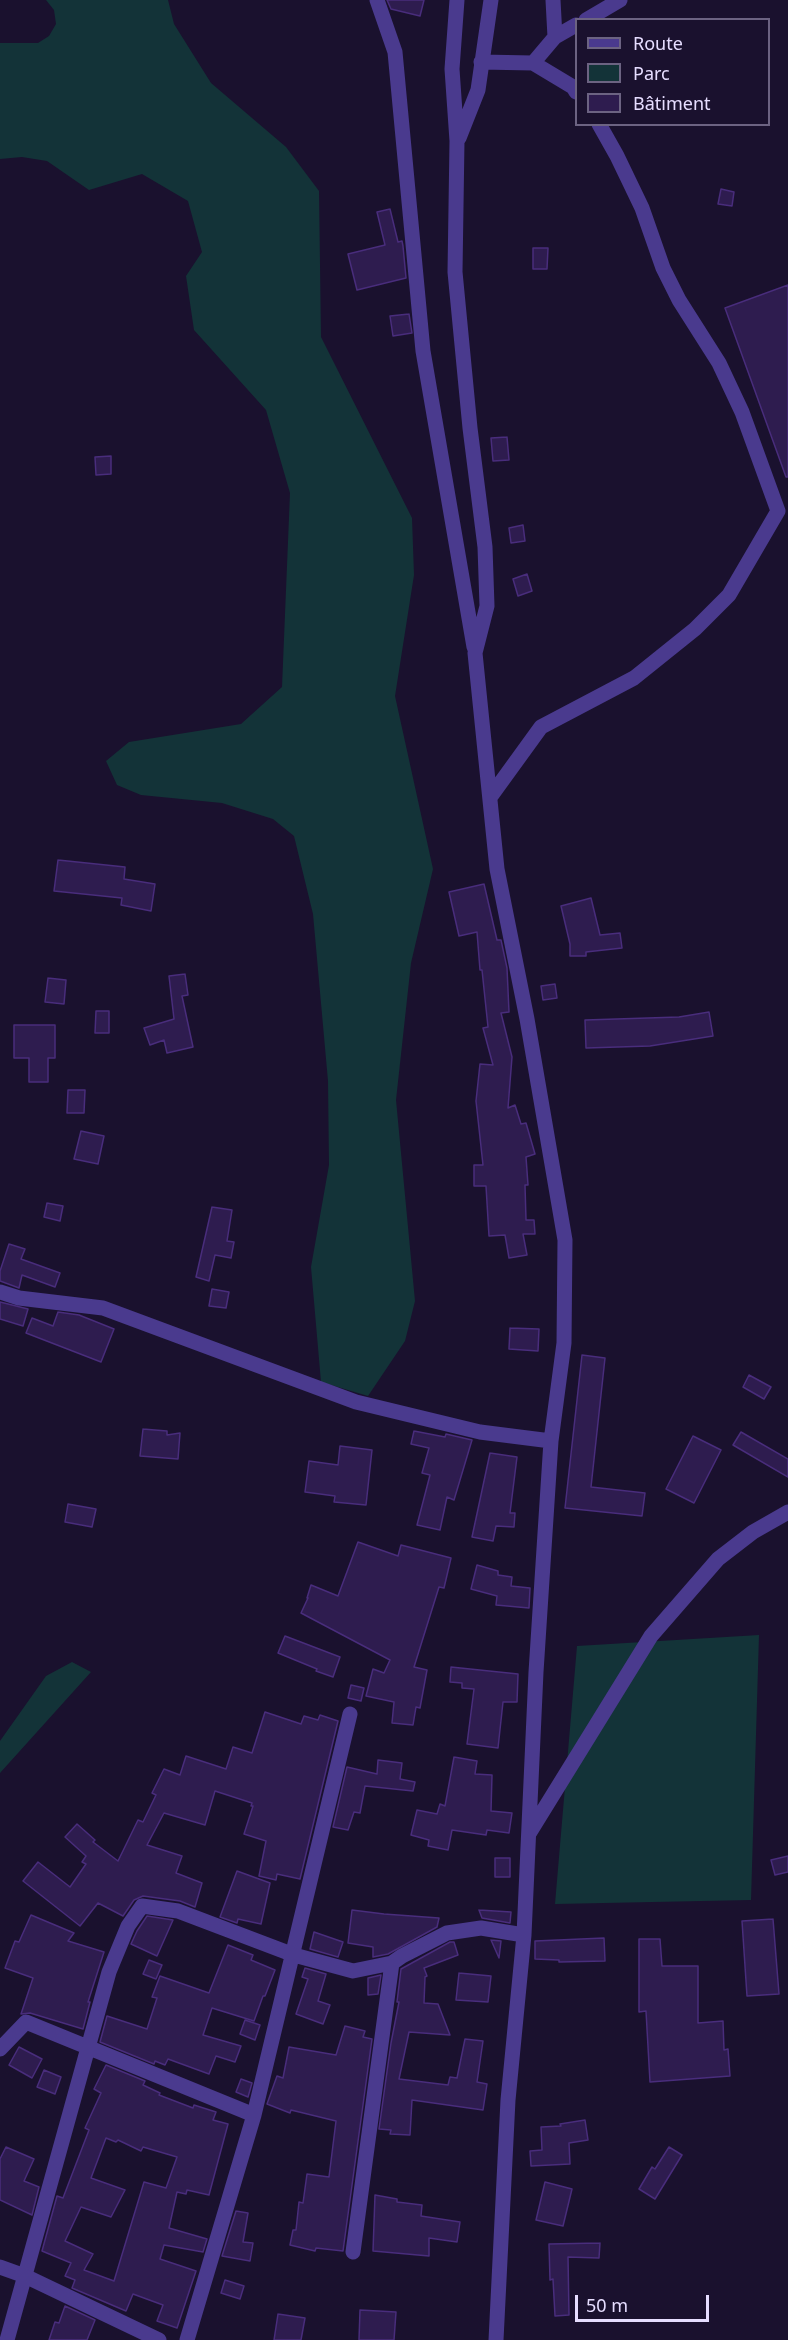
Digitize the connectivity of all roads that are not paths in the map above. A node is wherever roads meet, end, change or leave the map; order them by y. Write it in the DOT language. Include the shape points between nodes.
graph roads {
  1 [pos="377,0"];
  2 [pos="457,0"];
  3 [pos="490,0"];
  4 [pos="553,0"];
  5 [pos="620,0"];
  6 [pos="589,18"];
  7 [pos="575,26"];
  8 [pos="555,37"];
  9 [pos="481,62"];
  10 [pos="533,63"];
  11 [pos="575,90"];
  12 [pos="600,126"];
  13 [pos="458,141"];
  14 [pos="783,510"];
  15 [pos="475,652"];
  16 [pos="491,796"];
  17 [pos="0,1292"];
  18 [pos="550,1441"];
  19 [pos="788,1512"];
  20 [pos="350,1714"];
  21 [pos="529,1834"];
  22 [pos="524,1935"];
  23 [pos="294,1955"];
  24 [pos="392,1964"];
  25 [pos="90,2048"];
  26 [pos="0,2049"];
  27 [pos="254,2115"];
  28 [pos="353,2252"];
  29 [pos="0,2267"];
  30 [pos="25,2276"];
  31 [pos="7,2340"];
  32 [pos="159,2340"];
  33 [pos="187,2340"];
  34 [pos="496,2340"];
  1 -- 15 [label="street" via="395,52 423,351"];
  2 -- 13 [label="street" via="452,69"];
  3 -- 9 [label="street"];
  4 -- 8 [label="street"];
  5 -- 6 [label="street"];
  7 -- 8 [label="street"];
  8 -- 10 [label="street"];
  9 -- 10 [label="street"];
  9 -- 13 [label="street" via="478,90"];
  10 -- 11 [label="street"];
  12 -- 14 [label="street" via="637,198 679,300 719,363"];
  13 -- 15 [label="street" via="455,272 487,606"];
  14 -- 16 [label="street" via="729,595 695,629 634,678 541,727"];
  15 -- 16 [label="street"];
  16 -- 18 [label="street" via="497,869 565,1240 564,1344"];
  17 -- 18 [label="street" via="19,1298 103,1308 356,1402 480,1432"];
  18 -- 21 [label="street"];
  19 -- 21 [label="street" via="718,1559 651,1636"];
  20 -- 23 [label="street"];
  21 -- 22 [label="street"];
  22 -- 24 [label="street" via="481,1928 447,1933"];
  22 -- 34 [label="street" via="508,2100"];
  23 -- 24 [label="street" via="353,1971"];
  23 -- 25 [label="street" via="178,1911 142,1906 128,1926 109,1972"];
  23 -- 27 [label="street"];
  24 -- 28 [label="street"];
  25 -- 26 [label="street" via="26,2022"];
  25 -- 27 [label="street"];
  25 -- 30 [label="street"];
  27 -- 33 [label="street"];
  29 -- 30 [label="street"];
  30 -- 31 [label="street"];
  30 -- 32 [label="street"];
}
